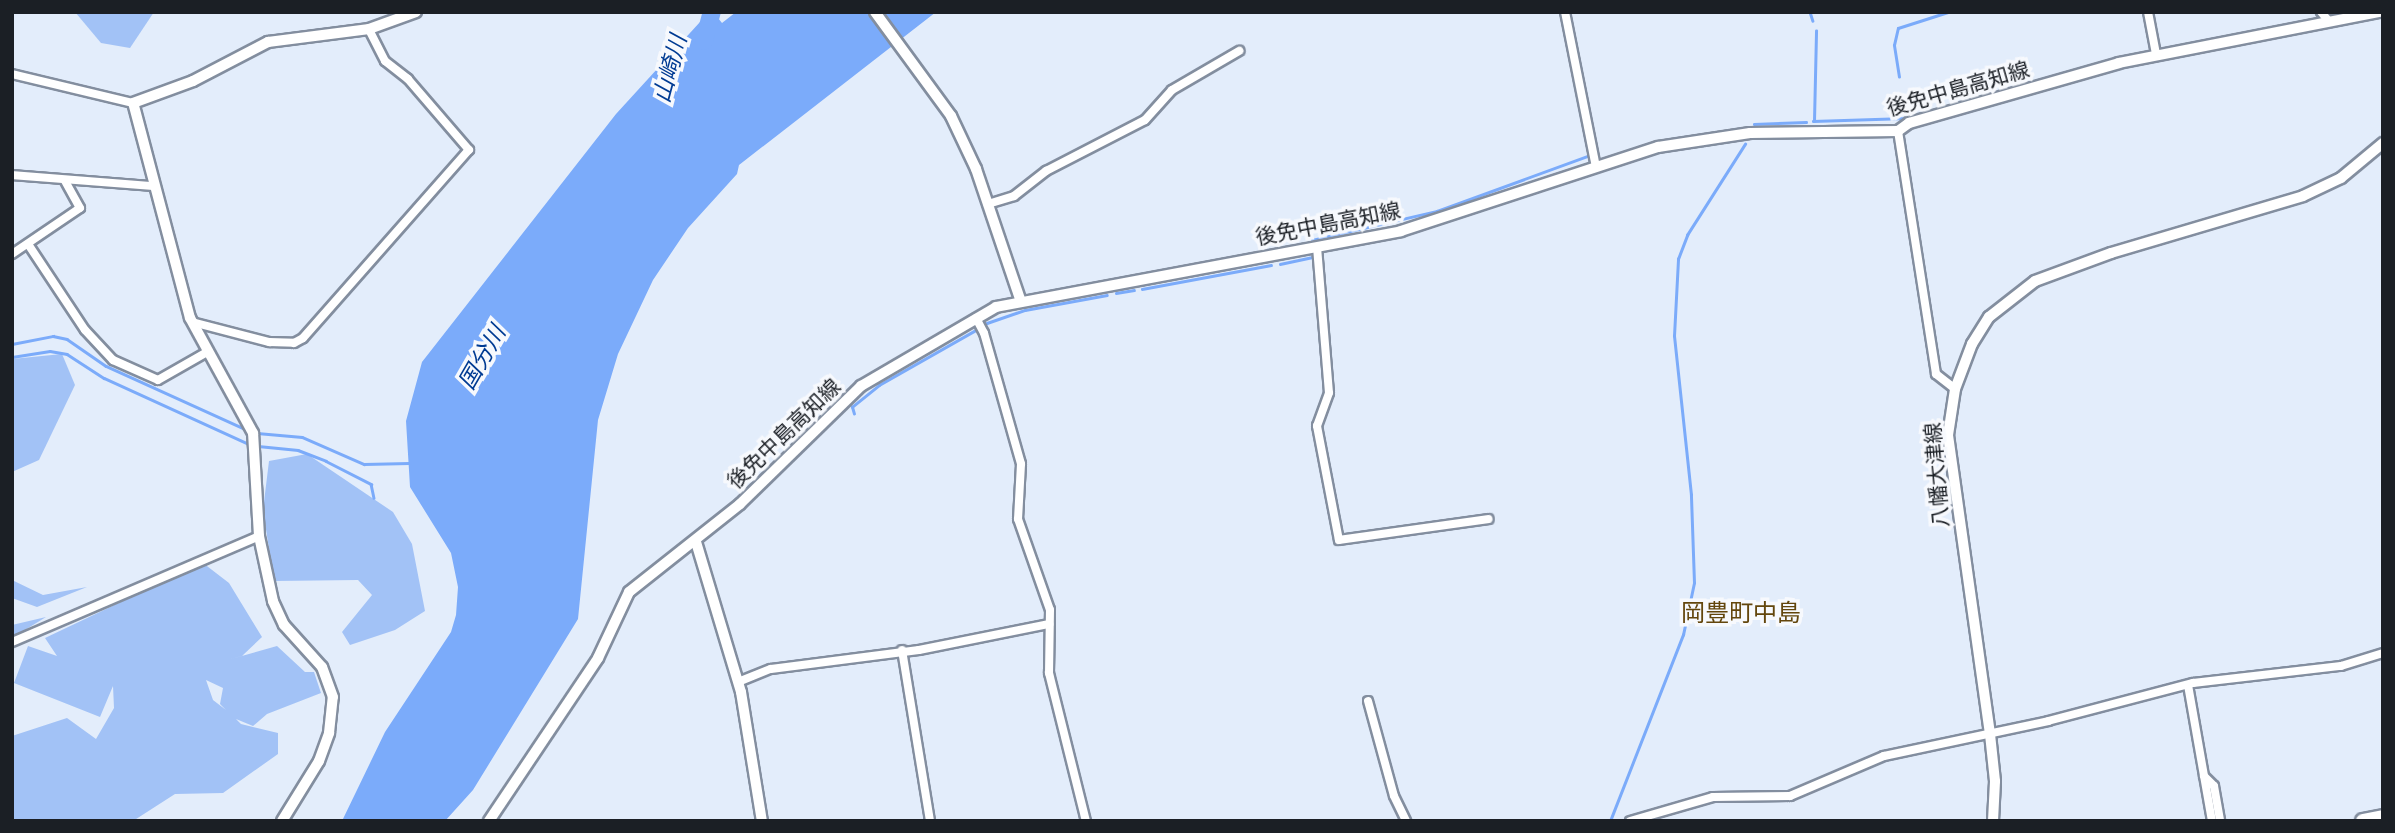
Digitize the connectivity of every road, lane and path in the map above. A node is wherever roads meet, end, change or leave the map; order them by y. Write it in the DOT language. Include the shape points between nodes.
graph roads {
  1 [pos="416,12"];
  2 [pos="875,12"];
  3 [pos="1565,12"];
  4 [pos="2148,12"];
  5 [pos="2380,12"];
  6 [pos="2324,16"];
  7 [pos="369,29"];
  8 [pos="1239,51"];
  9 [pos="2157,54"];
  10 [pos="12,74"];
  11 [pos="133,103"];
  12 [pos="1898,131"];
  13 [pos="2383,143"];
  14 [pos="1596,167"];
  15 [pos="12,175"];
  16 [pos="65,181"];
  17 [pos="153,186"];
  18 [pos="988,204"];
  19 [pos="28,244"];
  20 [pos="1317,247"];
  21 [pos="12,254"];
  22 [pos="1020,299"];
  23 [pos="976,318"];
  24 [pos="192,323"];
  25 [pos="207,352"];
  26 [pos="1955,389"];
  27 [pos="1489,519"];
  28 [pos="258,536"];
  29 [pos="696,542"];
  30 [pos="1049,624"];
  31 [pos="12,642"];
  32 [pos="902,650"];
  33 [pos="2383,653"];
  34 [pos="738,682"];
  35 [pos="2188,685"];
  36 [pos="1368,701"];
  37 [pos="1990,734"];
  38 [pos="2203,775"];
  39 [pos="2383,817"];
  40 [pos="282,821"];
  41 [pos="489,821"];
  42 [pos="762,821"];
  43 [pos="930,821"];
  44 [pos="1086,821"];
  45 [pos="1406,821"];
  46 [pos="1630,821"];
  47 [pos="1993,821"];
  48 [pos="2211,821"];
  49 [pos="2220,821"];
  50 [pos="2363,821"];
  1 -- 7 [label="street"];
  2 -- 18 [label="street" via="951,116"];
  3 -- 14 [label="street"];
  4 -- 9 [label="street"];
  5 -- 6 [label="main road, 後免中島高知線"];
  6 -- 9 [label="main road, 後免中島高知線"];
  7 -- 11 [label="street" via="275,40 193,81"];
  7 -- 24 [label="street" via="385,61 408,79 469,150 303,338 294,343 269,342"];
  8 -- 18 [label="street" via="1172,90 1145,120 1046,171 1014,195"];
  9 -- 12 [label="main road, 後免中島高知線" via="1909,122"];
  10 -- 11 [label="street"];
  11 -- 17 [label="street"];
  12 -- 14 [label="main road, 後免中島高知線" via="1709,137 1650,149"];
  12 -- 26 [label="street" via="1936,374"];
  13 -- 26 [label="main road, 八幡大津線" via="2341,178 2303,196 2111,253 2035,281 1989,317 1972,344"];
  14 -- 20 [label="main road, 後免中島高知線" via="1434,222"];
  15 -- 16 [label="street"];
  16 -- 17 [label="street" via="84,177"];
  16 -- 19 [label="street" via="80,208"];
  17 -- 24 [label="street"];
  18 -- 22 [label="street"];
  19 -- 21 [label="street"];
  19 -- 25 [label="street" via="85,330 113,360 158,380"];
  20 -- 22 [label="main road, 後免中島高知線"];
  20 -- 27 [label="street" via="1329,393 1317,426 1339,540"];
  22 -- 23 [label="main road, 後免中島高知線"];
  23 -- 29 [label="main road, 後免中島高知線" via="861,386"];
  23 -- 30 [label="street" via="1021,464 1018,519 1050,610"];
  24 -- 25 [label="street"];
  25 -- 28 [label="street" via="253,438"];
  26 -- 37 [label="main road, 八幡大津線" via="1948,435"];
  28 -- 31 [label="street"];
  28 -- 40 [label="street" via="273,601 284,625 322,667 334,708 319,761"];
  29 -- 34 [label="street"];
  29 -- 41 [label="main road, 後免中島高知線" via="670,557 621,600 597,658"];
  30 -- 32 [label="street"];
  30 -- 44 [label="street" via="1049,673"];
  32 -- 34 [label="street" via="771,669"];
  32 -- 43 [label="street"];
  33 -- 35 [label="street" via="2340,666"];
  34 -- 42 [label="street"];
  35 -- 37 [label="street"];
  35 -- 38 [label="street"];
  36 -- 45 [label="street" via="1394,796"];
  37 -- 46 [label="street" via="1884,755 1790,796 1713,797"];
  37 -- 47 [label="main road, 八幡大津線"];
  38 -- 48 [label="street"];
  38 -- 49 [label="street" via="2214,786"];
  39 -- 50 [label="highway"];
}
